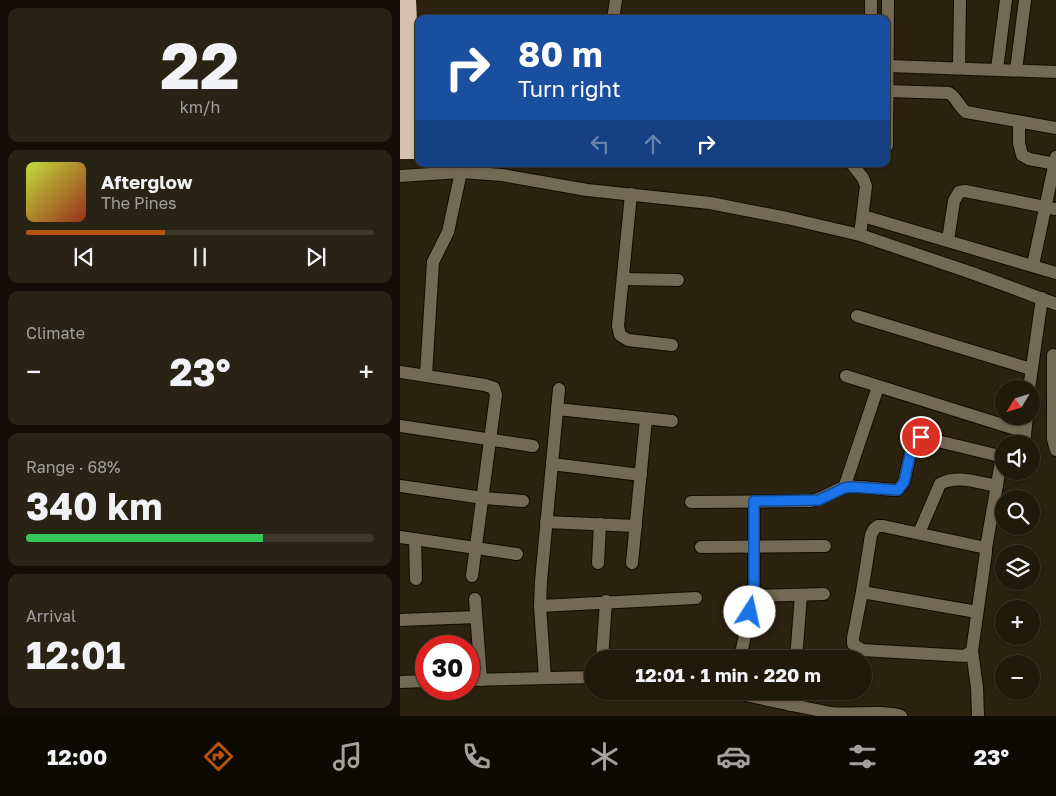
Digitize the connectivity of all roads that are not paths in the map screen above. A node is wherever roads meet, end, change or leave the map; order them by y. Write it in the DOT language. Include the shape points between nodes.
graph roads {
  1 [pos="616,0"];
  2 [pos="871,0"];
  3 [pos="888,0"];
  4 [pos="960,0"];
  5 [pos="1006,0"];
  6 [pos="1025,0"];
  7 [pos="614,15"];
  8 [pos="870,15"];
  9 [pos="888,15"];
  10 [pos="890,66"];
  11 [pos="959,68"];
  12 [pos="997,69"];
  13 [pos="1016,70"];
  14 [pos="1056,72"];
  15 [pos="890,91"];
  16 [pos="1019,122"];
  17 [pos="1056,128"];
  18 [pos="1056,162"];
  19 [pos="854,167"];
  20 [pos="461,172"];
  21 [pos="400,176"];
  22 [pos="631,194"];
  23 [pos="1051,208"];
  24 [pos="863,216"];
  25 [pos="860,235"];
  26 [pos="948,240"];
  27 [pos="1033,265"];
  28 [pos="1056,273"];
  29 [pos="623,279"];
  30 [pos="678,280"];
  31 [pos="1042,298"];
  32 [pos="1056,304"];
  33 [pos="857,316"];
  34 [pos="672,345"];
  35 [pos="1053,355"];
  36 [pos="1032,369"];
  37 [pos="400,372"];
  38 [pos="426,375"];
  39 [pos="846,376"];
  40 [pos="1031,380"];
  41 [pos="878,386"];
  42 [pos="559,389"];
  43 [pos="557,409"];
  44 [pos="646,419"];
  45 [pos="672,421"];
  46 [pos="400,426"];
  47 [pos="1016,435"];
  48 [pos="490,440"];
  49 [pos="533,446"];
  50 [pos="1056,450"];
  51 [pos="995,454"];
  52 [pos="552,464"];
  53 [pos="641,475"];
  54 [pos="999,480"];
  55 [pos="400,486"];
  56 [pos="998,486"];
  57 [pos="844,488"];
  58 [pos="483,498"];
  59 [pos="523,501"];
  60 [pos="754,501"];
  61 [pos="691,502"];
  62 [pos="546,522"];
  63 [pos="600,524"];
  64 [pos="636,526"];
  65 [pos="919,533"];
  66 [pos="400,537"];
  67 [pos="415,539"];
  68 [pos="754,546"];
  69 [pos="825,546"];
  70 [pos="701,547"];
  71 [pos="986,548"];
  72 [pos="476,549"];
  73 [pos="517,554"];
  74 [pos="598,563"];
  75 [pos="632,563"];
  76 [pos="472,576"];
  77 [pos="416,579"];
  78 [pos="862,592"];
  79 [pos="824,594"];
  80 [pos="801,595"];
  81 [pos="753,596"];
  82 [pos="696,598"];
  83 [pos="474,599"];
  84 [pos="606,602"];
  85 [pos="540,606"];
  86 [pos="977,612"];
  87 [pos="476,618"];
  88 [pos="400,620"];
  89 [pos="476,635"];
  90 [pos="603,650"];
  91 [pos="742,650"];
  92 [pos="797,650"];
  93 [pos="972,651"];
  94 [pos="584,677"];
  95 [pos="545,678"];
  96 [pos="480,680"];
  97 [pos="415,681"];
  98 [pos="400,682"];
  99 [pos="767,700"];
  100 [pos="791,700"];
  101 [pos="790,705"];
  102 [pos="814,713"];
  103 [pos="846,715"];
  104 [pos="901,716"];
  105 [pos="978,716"];
  1 -- 7 [label="street"];
  2 -- 8 [label="street"];
  3 -- 9 [label="street"];
  4 -- 11 [label="street"];
  5 -- 12 [label="street"];
  6 -- 13 [label="street"];
  10 -- 11 [label="street"];
  11 -- 12 [label="street"];
  12 -- 13 [label="street"];
  13 -- 14 [label="street"];
  15 -- 16 [label="street" via="949,93 966,112"];
  16 -- 17 [label="street"];
  16 -- 18 [label="street" via="1022,155 1029,159"];
  18 -- 23 [label="street"];
  19 -- 24 [label="street" via="866,186"];
  20 -- 21 [label="street"];
  20 -- 22 [label="street"];
  20 -- 38 [label="street" via="448,232 433,262"];
  22 -- 25 [label="street" via="710,203"];
  22 -- 29 [label="street"];
  23 -- 26 [label="street" via="959,192 954,201"];
  23 -- 27 [label="street"];
  24 -- 25 [label="street"];
  24 -- 26 [label="street"];
  25 -- 31 [label="street"];
  26 -- 27 [label="street"];
  27 -- 28 [label="street"];
  29 -- 30 [label="street"];
  29 -- 34 [label="street" via="620,335 638,342"];
  31 -- 32 [label="street"];
  31 -- 36 [label="street"];
  33 -- 36 [label="street"];
  35 -- 50 [label="street" via="1053,438"];
  36 -- 40 [label="street"];
  37 -- 38 [label="street"];
  38 -- 48 [label="street" via="494,388 496,395"];
  39 -- 41 [label="street"];
  41 -- 47 [label="street"];
  41 -- 57 [label="street"];
  42 -- 43 [label="street"];
  43 -- 44 [label="street"];
  43 -- 52 [label="street"];
  44 -- 45 [label="street"];
  44 -- 53 [label="street"];
  46 -- 48 [label="street"];
  48 -- 49 [label="street"];
  48 -- 58 [label="street"];
  51 -- 57 [label="street" via="916,438 904,482 898,490"];
  52 -- 53 [label="street"];
  52 -- 62 [label="street"];
  53 -- 64 [label="street"];
  54 -- 56 [label="street"];
  55 -- 58 [label="street"];
  56 -- 65 [label="street" via="955,479 940,484"];
  56 -- 71 [label="street"];
  57 -- 60 [label="street" via="819,500"];
  58 -- 59 [label="street"];
  58 -- 72 [label="street"];
  60 -- 61 [label="street"];
  60 -- 68 [label="street"];
  62 -- 63 [label="street"];
  62 -- 85 [label="street"];
  63 -- 64 [label="street"];
  63 -- 74 [label="street"];
  64 -- 75 [label="street"];
  65 -- 71 [label="street"];
  65 -- 78 [label="street" via="883,526 874,529"];
  66 -- 67 [label="street"];
  67 -- 72 [label="street"];
  67 -- 77 [label="street"];
  68 -- 69 [label="street"];
  68 -- 70 [label="street"];
  68 -- 81 [label="street"];
  71 -- 86 [label="street"];
  72 -- 73 [label="street"];
  72 -- 76 [label="street"];
  78 -- 86 [label="street"];
  78 -- 93 [label="street" via="852,638 857,648 965,656"];
  79 -- 80 [label="street"];
  80 -- 81 [label="street"];
  80 -- 92 [label="street"];
  81 -- 91 [label="street"];
  82 -- 84 [label="street"];
  83 -- 87 [label="street"];
  84 -- 85 [label="street"];
  84 -- 90 [label="street"];
  85 -- 95 [label="street"];
  86 -- 93 [label="street"];
  87 -- 88 [label="street"];
  87 -- 89 [label="street"];
  93 -- 105 [label="street"];
  94 -- 95 [label="street"];
  95 -- 96 [label="street"];
  97 -- 98 [label="street"];
  99 -- 101 [label="street"];
  100 -- 101 [label="street"];
  101 -- 102 [label="street"];
  102 -- 103 [label="street"];
  103 -- 104 [label="street"];
}
